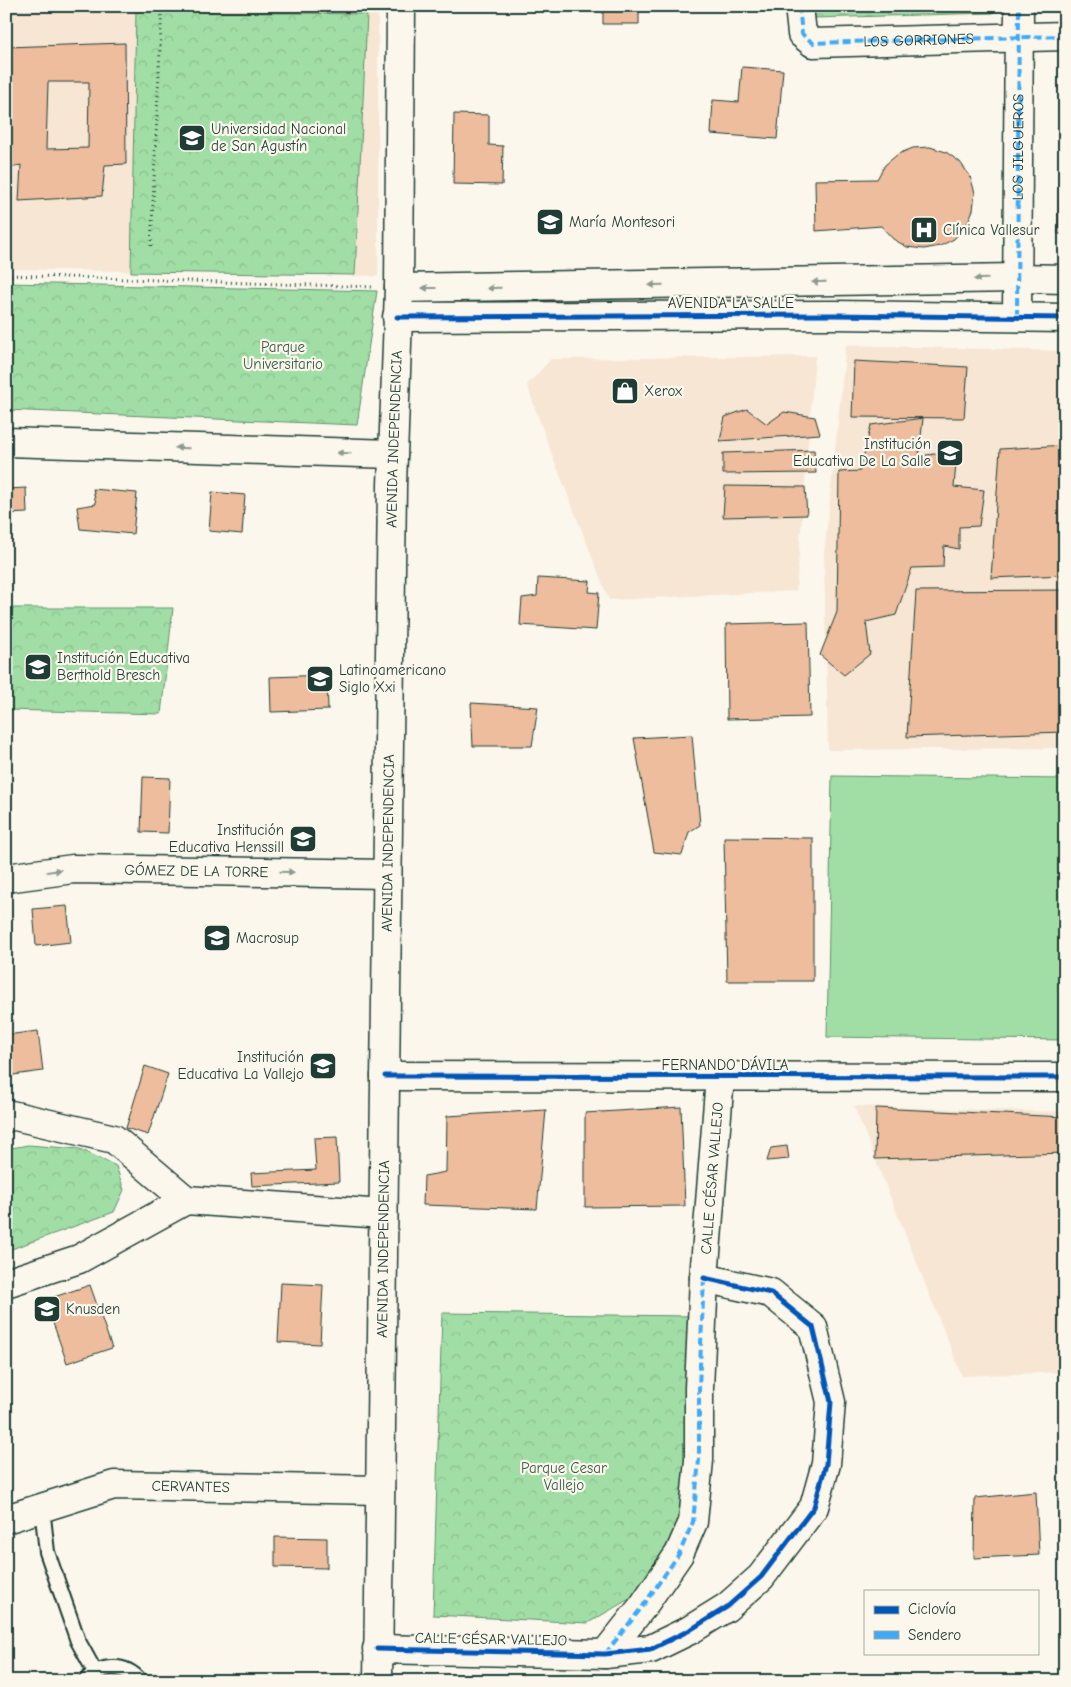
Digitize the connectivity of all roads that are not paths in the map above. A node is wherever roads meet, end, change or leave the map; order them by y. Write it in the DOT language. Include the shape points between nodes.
graph roads {
  1 [pos="401,6"];
  2 [pos="799,6"];
  3 [pos="1019,6"];
  4 [pos="1018,36"];
  5 [pos="1065,36"];
  6 [pos="1017,278"];
  7 [pos="1065,279"];
  8 [pos="597,286"];
  9 [pos="399,288"];
  10 [pos="597,316"];
  11 [pos="397,317"];
  12 [pos="1017,317"];
  13 [pos="1065,318"];
  14 [pos="6,442"];
  15 [pos="393,454"];
  16 [pos="387,874"];
  17 [pos="6,878"];
  18 [pos="385,1076"];
  19 [pos="720,1077"];
  20 [pos="1065,1078"];
  21 [pos="6,1118"];
  22 [pos="186,1200"];
  23 [pos="383,1214"];
  24 [pos="704,1278"];
  25 [pos="6,1283"];
  26 [pos="380,1490"];
  27 [pos="42,1508"];
  28 [pos="6,1519"];
  29 [pos="377,1649"];
  30 [pos="605,1654"];
  31 [pos="91,1676"];
  32 [pos="140,1681"];
  33 [pos="378,1681"];
  1 -- 9 [label="street, AVENIDA INDEPENDENCIA"];
  2 -- 4 [label="street, LOS GORRIONES" via="802,34 814,43"];
  3 -- 4 [label="street, LOS JILGUEROS"];
  4 -- 5 [label="street, LOS GORRIONES"];
  4 -- 6 [label="street, LOS JILGUEROS"];
  6 -- 7 [label="street, AVENIDA LA SALLE"];
  6 -- 8 [label="street, AVENIDA LA SALLE, one-way"];
  6 -- 12 [label="street, LOS JILGUEROS"];
  8 -- 9 [label="street, AVENIDA LA SALLE, one-way"];
  8 -- 10 [label="street"];
  9 -- 11 [label="street, AVENIDA INDEPENDENCIA"];
  10 -- 11 [label="street, AVENIDA LA SALLE"];
  10 -- 12 [label="street, AVENIDA LA SALLE"];
  11 -- 15 [label="street, AVENIDA INDEPENDENCIA"];
  12 -- 13 [label="street, AVENIDA LA SALLE"];
  15 -- 14 [label="street, one-way"];
  15 -- 16 [label="street, AVENIDA INDEPENDENCIA"];
  17 -- 16 [label="street, GÓMEZ DE LA TORRE, one-way" via="73,869"];
  16 -- 18 [label="street, AVENIDA INDEPENDENCIA"];
  18 -- 19 [label="street, FERNANDO DÁVILA"];
  18 -- 23 [label="street, AVENIDA INDEPENDENCIA"];
  19 -- 20 [label="street, FERNANDO DÁVILA"];
  19 -- 24 [label="street, CALLE CÉSAR VALLEJO"];
  21 -- 22 [label="street" via="11,1115 114,1139"];
  22 -- 23 [label="street"];
  22 -- 25 [label="street" via="79,1259"];
  23 -- 26 [label="street, AVENIDA INDEPENDENCIA"];
  24 -- 30 [label="street, CALLE CÉSAR VALLEJO" via="699,1460 693,1522 680,1554"];
  24 -- 30 [label="street" via="771,1293 813,1327 832,1402 826,1464 814,1507 761,1577 727,1606 690,1630 651,1649"];
  26 -- 27 [label="street, CERVANTES" via="114,1485"];
  26 -- 29 [label="street, AVENIDA INDEPENDENCIA"];
  27 -- 28 [label="street, CERVANTES"];
  27 -- 31 [label="lane" via="47,1552"];
  29 -- 30 [label="street, CALLE CÉSAR VALLEJO"];
  29 -- 33 [label="street, AVENIDA INDEPENDENCIA"];
  31 -- 32 [label="lane" via="106,1668 117,1668"];
}
